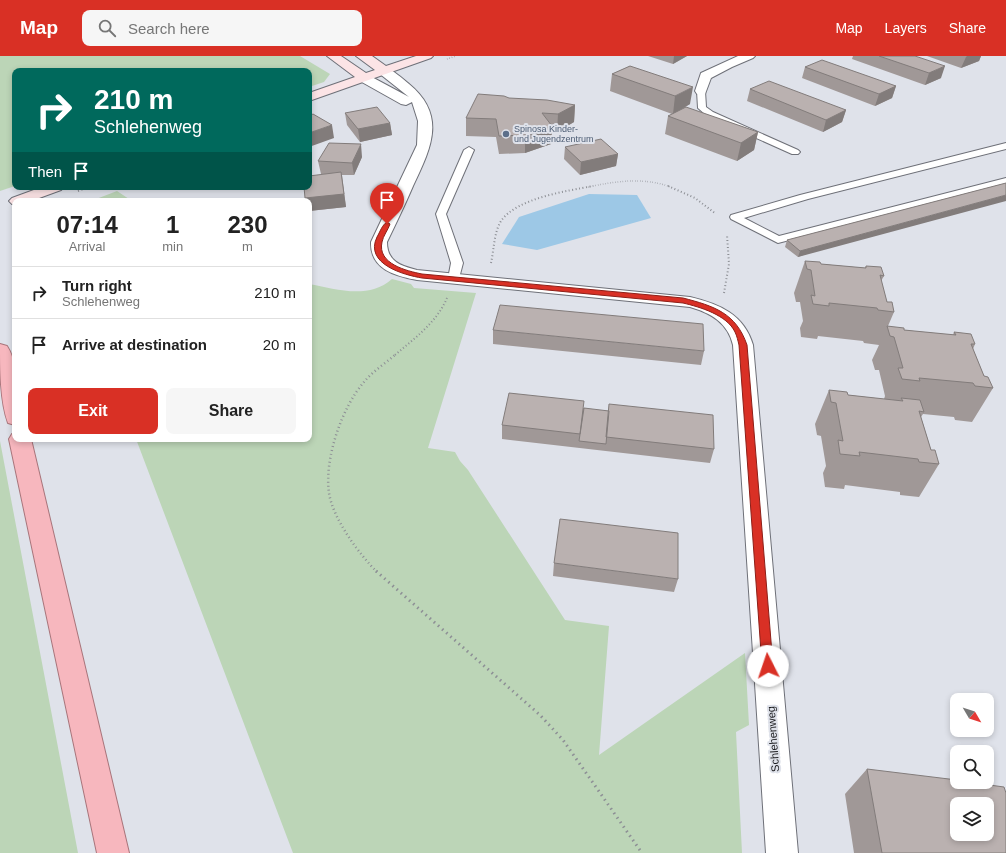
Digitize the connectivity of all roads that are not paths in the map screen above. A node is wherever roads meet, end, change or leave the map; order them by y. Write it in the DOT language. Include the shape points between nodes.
graph roads {
  1 [pos="333,56"];
  2 [pos="362,56"];
  3 [pos="427,56"];
  4 [pos="749,56"];
  5 [pos="384,71"];
  6 [pos="364,78"];
  7 [pos="701,91"];
  8 [pos="312,96"];
  9 [pos="425,122"];
  10 [pos="1006,146"];
  11 [pos="469,150"];
  12 [pos="795,152"];
  13 [pos="1006,181"];
  14 [pos="47,190"];
  15 [pos="25,198"];
  16 [pos="12,202"];
  17 [pos="0,207"];
  18 [pos="454,279"];
  19 [pos="0,350"];
  20 [pos="12,404"];
  21 [pos="21,442"];
  22 [pos="113,853"];
  23 [pos="782,853"];
  1 -- 6 [label="main road"];
  2 -- 5 [label="main road"];
  3 -- 5 [label="main road"];
  4 -- 7 [label="street" via="704,76"];
  5 -- 6 [label="main road"];
  5 -- 9 [label="street, Schlehenweg" via="414,95"];
  6 -- 8 [label="main road"];
  6 -- 9 [label="street" via="410,103"];
  7 -- 12 [label="lane" via="702,108 710,114"];
  9 -- 18 [label="street, Schlehenweg" via="425,145 379,242 378,252 387,264 400,271"];
  10 -- 13 [label="lane" via="735,217 778,240"];
  11 -- 18 [label="lane" via="441,214 457,263"];
  14 -- 15 [label="main road"];
  16 -- 17 [label="main road"];
  18 -- 23 [label="street, Schlehenweg" via="683,300 719,313 736,328 743,345"];
  19 -- 20 [label="highway"];
  21 -- 22 [label="highway"];
}
